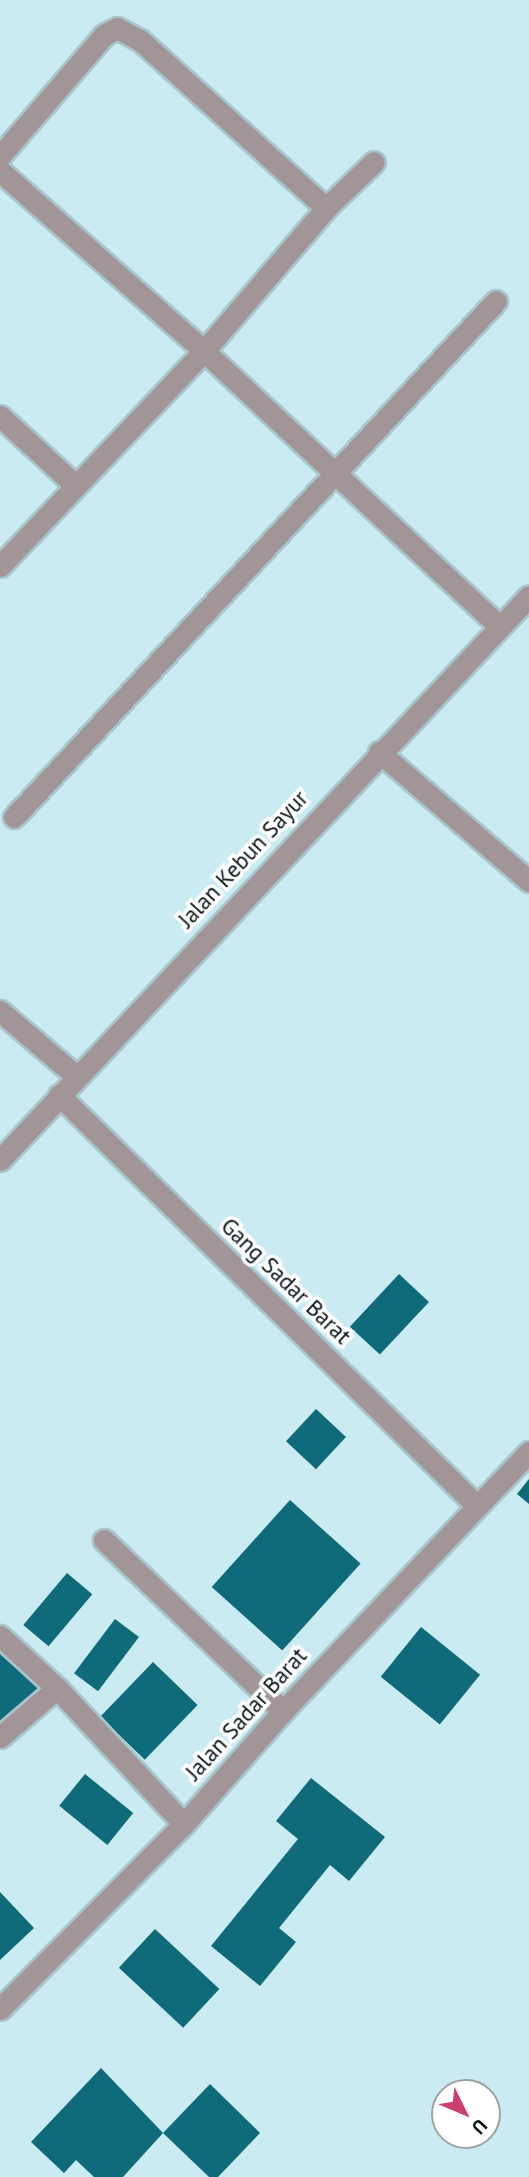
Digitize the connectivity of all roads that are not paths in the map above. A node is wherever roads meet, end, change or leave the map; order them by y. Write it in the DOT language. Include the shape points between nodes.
graph roads {
  1 [pos="0,156"];
  2 [pos="374,162"];
  3 [pos="0,172"];
  4 [pos="326,208"];
  5 [pos="496,301"];
  6 [pos="204,351"];
  7 [pos="0,416"];
  8 [pos="334,474"];
  9 [pos="76,486"];
  10 [pos="0,566"];
  11 [pos="529,596"];
  12 [pos="499,626"];
  13 [pos="379,752"];
  14 [pos="14,817"];
  15 [pos="529,881"];
  16 [pos="0,1011"];
  17 [pos="76,1076"];
  18 [pos="59,1095"];
  19 [pos="0,1160"];
  20 [pos="529,1452"];
  21 [pos="475,1504"];
  22 [pos="104,1540"];
  23 [pos="0,1636"];
  24 [pos="57,1688"];
  25 [pos="283,1711"];
  26 [pos="0,1737"];
  27 [pos="184,1824"];
  28 [pos="0,2009"];
  1 -- 4 [label="street" via="104,36 117,28 140,40"];
  2 -- 4 [label="street"];
  3 -- 6 [label="street"];
  4 -- 6 [label="street"];
  5 -- 8 [label="street"];
  6 -- 8 [label="street"];
  6 -- 9 [label="street"];
  7 -- 9 [label="street"];
  8 -- 12 [label="street"];
  8 -- 14 [label="street"];
  9 -- 10 [label="street"];
  11 -- 12 [label="street, Jalan Kebun Sayur"];
  12 -- 13 [label="street, Jalan Kebun Sayur"];
  13 -- 15 [label="street"];
  13 -- 17 [label="street, Jalan Kebun Sayur"];
  16 -- 17 [label="street"];
  17 -- 18 [label="street, Jalan Kebun Sayur"];
  18 -- 19 [label="street, Jalan Kebun Sayur"];
  18 -- 21 [label="street, Gang Sadar Barat"];
  20 -- 21 [label="street, Jalan Sadar Barat"];
  21 -- 25 [label="street, Jalan Sadar Barat"];
  22 -- 25 [label="street"];
  23 -- 24 [label="street"];
  24 -- 26 [label="street"];
  24 -- 27 [label="street"];
  25 -- 27 [label="street, Jalan Sadar Barat"];
  27 -- 28 [label="street, Jalan Sadar Barat"];
}
